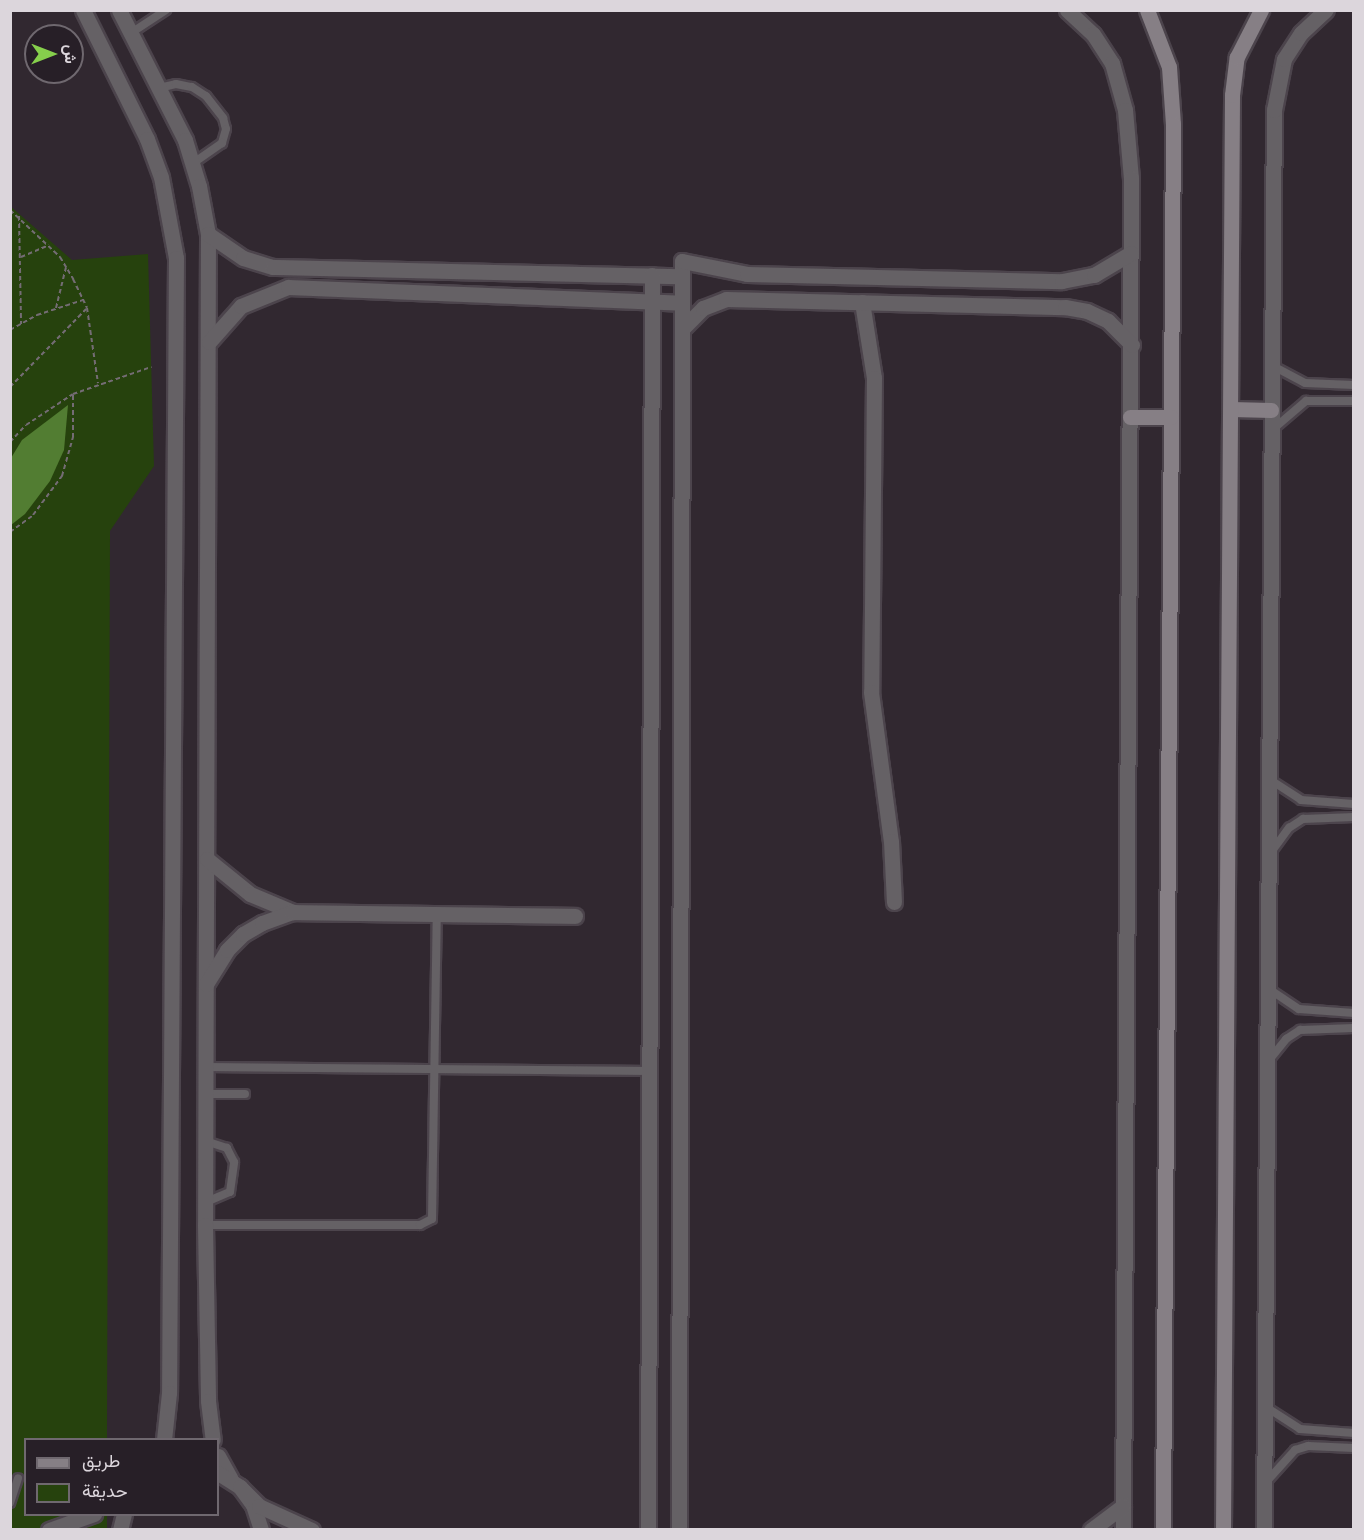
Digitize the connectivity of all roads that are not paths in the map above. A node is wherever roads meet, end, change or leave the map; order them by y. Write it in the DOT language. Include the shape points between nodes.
graph roads {
  1 [pos="82,10"];
  2 [pos="119,10"];
  3 [pos="166,10"];
  4 [pos="1067,10"];
  5 [pos="1147,10"];
  6 [pos="1261,10"];
  7 [pos="1326,10"];
  8 [pos="131,33"];
  9 [pos="159,88"];
  10 [pos="193,163"];
  11 [pos="208,234"];
  12 [pos="1131,253"];
  13 [pos="682,269"];
  14 [pos="652,275"];
  15 [pos="862,302"];
  16 [pos="653,303"];
  17 [pos="682,303"];
  18 [pos="682,328"];
  19 [pos="209,342"];
  20 [pos="1132,345"];
  21 [pos="1271,365"];
  22 [pos="1353,385"];
  23 [pos="1353,401"];
  24 [pos="1231,409"];
  25 [pos="1271,410"];
  26 [pos="1130,417"];
  27 [pos="1171,417"];
  28 [pos="1271,431"];
  29 [pos="1268,777"];
  30 [pos="1353,804"];
  31 [pos="1353,817"];
  32 [pos="1267,856"];
  33 [pos="207,858"];
  34 [pos="894,902"];
  35 [pos="293,912"];
  36 [pos="437,914"];
  37 [pos="574,916"];
  38 [pos="206,984"];
  39 [pos="1266,986"];
  40 [pos="1353,1013"];
  41 [pos="1353,1028"];
  42 [pos="1265,1065"];
  43 [pos="207,1068"];
  44 [pos="436,1070"];
  45 [pos="648,1071"];
  46 [pos="206,1094"];
  47 [pos="245,1094"];
  48 [pos="206,1141"];
  49 [pos="206,1202"];
  50 [pos="206,1226"];
  51 [pos="1264,1406"];
  52 [pos="1353,1433"];
  53 [pos="164,1438"];
  54 [pos="213,1438"];
  55 [pos="1353,1448"];
  56 [pos="219,1457"];
  57 [pos="219,1474"];
  58 [pos="18,1478"];
  59 [pos="236,1484"];
  60 [pos="1264,1485"];
  61 [pos="10,1503"];
  62 [pos="1123,1506"];
  63 [pos="91,1516"];
  64 [pos="49,1530"];
  65 [pos="261,1530"];
  66 [pos="312,1530"];
  67 [pos="648,1530"];
  68 [pos="679,1530"];
  69 [pos="1091,1530"];
  70 [pos="1123,1530"];
  71 [pos="1164,1530"];
  72 [pos="1223,1530"];
  73 [pos="1264,1530"];
  1 -- 53 [label="street" via="147,139 161,177 176,258 169,1393"];
  2 -- 8 [label="street"];
  3 -- 8 [label="lane"];
  4 -- 12 [label="street" via="1101,44 1119,81 1130,155"];
  5 -- 27 [label="main road" via="1165,50 1172,85"];
  6 -- 24 [label="main road" via="1244,38 1233,76"];
  7 -- 21 [label="street" via="1291,47 1275,94"];
  8 -- 9 [label="street"];
  9 -- 10 [label="street"];
  9 -- 10 [label="lane" via="176,84 192,87 206,96 223,118 226,129 222,143"];
  10 -- 11 [label="street"];
  11 -- 14 [label="street" via="243,258 273,267"];
  11 -- 19 [label="street"];
  12 -- 13 [label="street" via="1094,276 1062,281"];
  12 -- 20 [label="street"];
  13 -- 14 [label="street"];
  13 -- 17 [label="street"];
  14 -- 16 [label="street"];
  15 -- 18 [label="street" via="726,299 703,308"];
  15 -- 20 [label="street" via="1076,308 1108,321"];
  15 -- 34 [label="street" via="874,378 872,692 891,842"];
  16 -- 17 [label="street"];
  16 -- 19 [label="street" via="296,286 272,291 241,306"];
  16 -- 45 [label="street"];
  17 -- 18 [label="street"];
  18 -- 68 [label="street"];
  19 -- 33 [label="street"];
  20 -- 26 [label="street"];
  21 -- 22 [label="lane" via="1305,383"];
  21 -- 25 [label="street"];
  23 -- 28 [label="lane" via="1306,401"];
  24 -- 25 [label="main road"];
  24 -- 72 [label="main road"];
  25 -- 28 [label="street"];
  26 -- 27 [label="main road"];
  26 -- 62 [label="street"];
  27 -- 71 [label="main road"];
  28 -- 29 [label="street"];
  29 -- 30 [label="lane" via="1283,792 1300,800"];
  29 -- 32 [label="street"];
  31 -- 32 [label="lane" via="1303,819 1289,828"];
  32 -- 39 [label="street"];
  33 -- 35 [label="street" via="250,894"];
  33 -- 38 [label="street"];
  35 -- 36 [label="street"];
  35 -- 38 [label="street" via="262,922 243,934 227,950"];
  36 -- 37 [label="street"];
  36 -- 44 [label="lane"];
  38 -- 43 [label="street"];
  39 -- 40 [label="lane" via="1299,1009"];
  39 -- 42 [label="street"];
  41 -- 42 [label="lane" via="1300,1030 1286,1039"];
  42 -- 51 [label="street"];
  43 -- 44 [label="lane"];
  43 -- 46 [label="street"];
  44 -- 45 [label="lane"];
  44 -- 50 [label="lane" via="434,1214 429,1223"];
  45 -- 67 [label="street"];
  46 -- 47 [label="lane"];
  46 -- 48 [label="street"];
  48 -- 49 [label="street"];
  48 -- 49 [label="lane" via="227,1148 234,1162 230,1192"];
  49 -- 50 [label="street"];
  50 -- 54 [label="street" via="208,1401"];
  51 -- 52 [label="lane" via="1300,1429"];
  51 -- 60 [label="street"];
  55 -- 60 [label="lane" via="1308,1446 1295,1450"];
  56 -- 59 [label="street"];
  57 -- 59 [label="street"];
  58 -- 61 [label="lane"];
  59 -- 65 [label="street" via="253,1505"];
  59 -- 66 [label="street" via="259,1506"];
  60 -- 73 [label="street"];
  62 -- 69 [label="street"];
  62 -- 70 [label="street"];
  63 -- 64 [label="street"];
}
